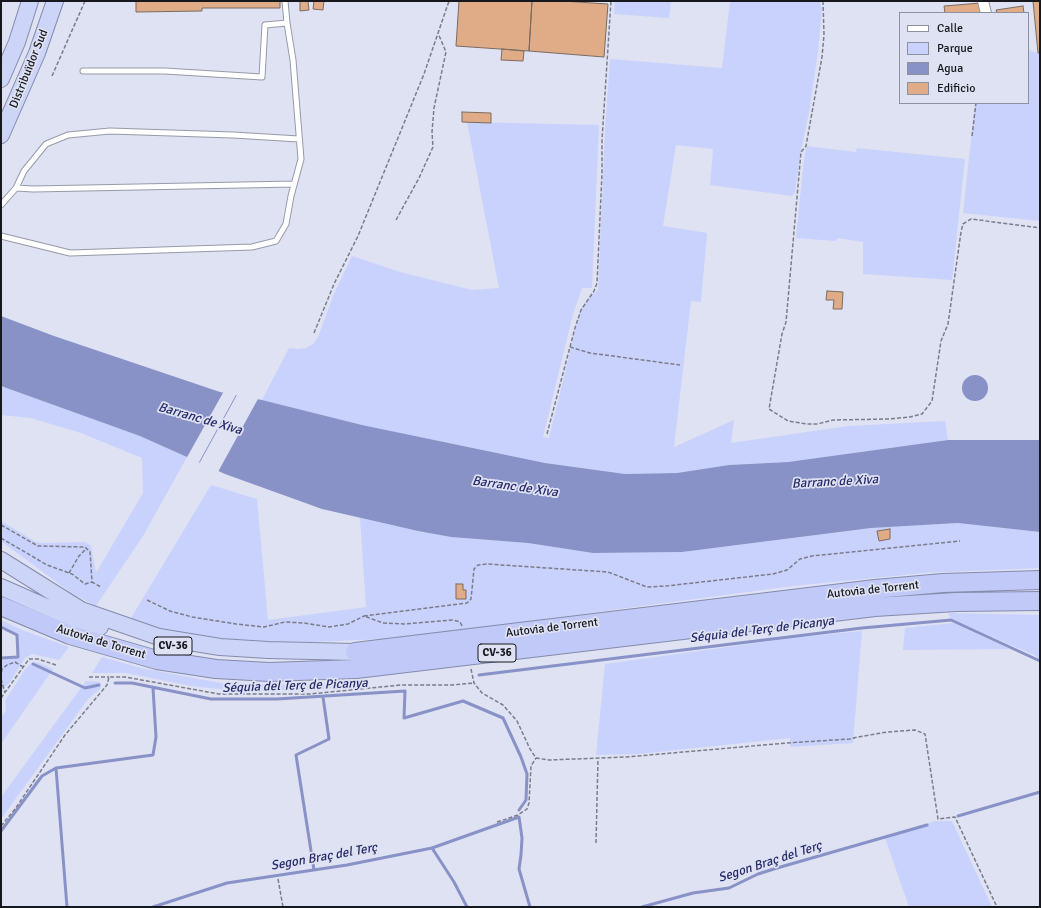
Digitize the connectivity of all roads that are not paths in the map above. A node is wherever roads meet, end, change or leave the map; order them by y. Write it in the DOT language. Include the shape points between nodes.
graph roads {
  1 [pos="30,1"];
  2 [pos="55,1"];
  3 [pos="285,1"];
  4 [pos="983,1"];
  5 [pos="986,12"];
  6 [pos="287,23"];
  7 [pos="83,71"];
  8 [pos="1,78"];
  9 [pos="1,135"];
  10 [pos="299,139"];
  11 [pos="294,184"];
  12 [pos="16,188"];
  13 [pos="1,205"];
  14 [pos="1,236"];
  15 [pos="1,560"];
  16 [pos="1040,580"];
  17 [pos="1,587"];
  18 [pos="1040,601"];
  19 [pos="1,606"];
  20 [pos="355,652"];
  1 -- 8 [label="highway, Distribuïdor Sud" via="17,42"];
  2 -- 9 [label="highway, Distribuïdor Sud" via="37,53"];
  3 -- 6 [label="lane"];
  4 -- 5 [label="street"];
  6 -- 7 [label="lane" via="265,26 262,77 165,71"];
  6 -- 10 [label="lane" via="293,60"];
  10 -- 11 [label="lane" via="301,159"];
  10 -- 12 [label="lane" via="110,131 68,135 46,144 24,171"];
  11 -- 12 [label="lane"];
  11 -- 14 [label="lane" via="286,224 276,241 252,247 70,253"];
  12 -- 13 [label="lane"];
  15 -- 20 [label="highway" via="81,610 159,637 220,647"];
  16 -- 20 [label="highway, Autovia de Torrent / CV-36" via="943,583 875,590"];
  17 -- 20 [label="highway, Autovia de Torrent / CV-36" via="78,621 158,644 218,653 266,656"];
  18 -- 19 [label="highway, Autovia de Torrent / CV-36" via="956,602 875,608 356,669 269,672 216,669 157,660 70,635"];
}
